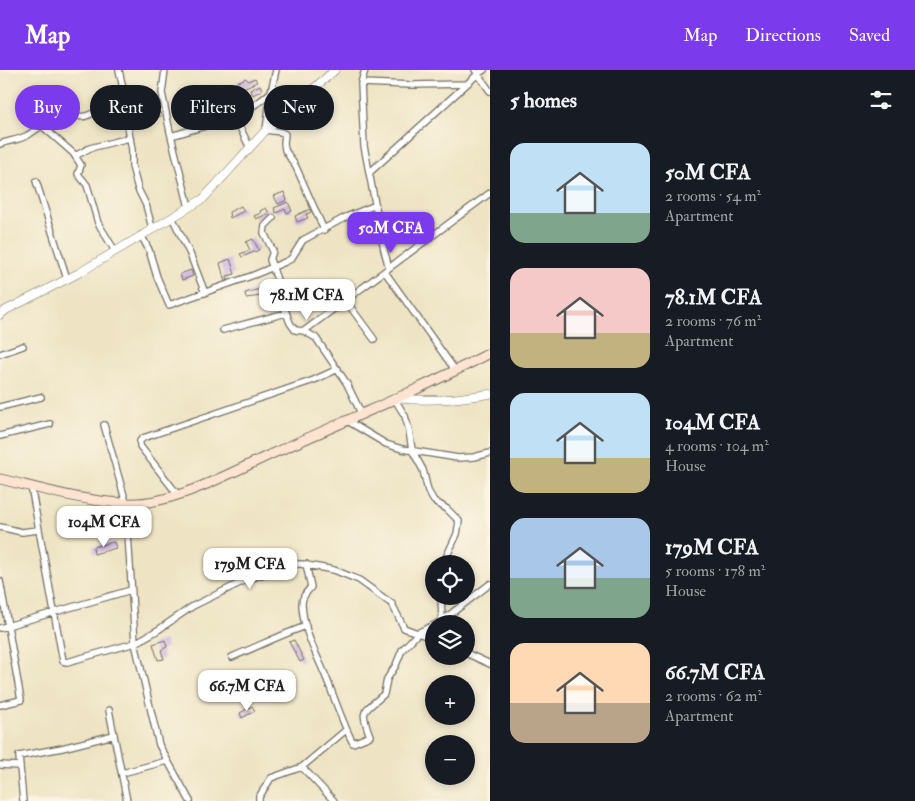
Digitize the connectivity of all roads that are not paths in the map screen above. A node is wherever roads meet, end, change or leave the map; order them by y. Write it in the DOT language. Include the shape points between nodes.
graph roads {
  1 [pos="119,70"];
  2 [pos="165,70"];
  3 [pos="276,70"];
  4 [pos="335,70"];
  5 [pos="364,70"];
  6 [pos="479,71"];
  7 [pos="361,83"];
  8 [pos="468,84"];
  9 [pos="122,85"];
  10 [pos="273,85"];
  11 [pos="318,85"];
  12 [pos="490,91"];
  13 [pos="35,130"];
  14 [pos="47,130"];
  15 [pos="128,130"];
  16 [pos="190,130"];
  17 [pos="241,130"];
  18 [pos="266,130"];
  19 [pos="171,136"];
  20 [pos="129,138"];
  21 [pos="0,144"];
  22 [pos="250,148"];
  23 [pos="75,156"];
  24 [pos="369,173"];
  25 [pos="36,182"];
  26 [pos="490,193"];
  27 [pos="376,205"];
  28 [pos="189,207"];
  29 [pos="172,217"];
  30 [pos="272,218"];
  31 [pos="152,228"];
  32 [pos="324,230"];
  33 [pos="141,236"];
  34 [pos="115,251"];
  35 [pos="272,267"];
  36 [pos="387,270"];
  37 [pos="67,279"];
  38 [pos="205,293"];
  39 [pos="346,301"];
  40 [pos="286,313"];
  41 [pos="0,315"];
  42 [pos="223,330"];
  43 [pos="304,331"];
  44 [pos="374,339"];
  45 [pos="23,346"];
  46 [pos="490,353"];
  47 [pos="0,354"];
  48 [pos="338,368"];
  49 [pos="455,370"];
  50 [pos="490,394"];
  51 [pos="41,397"];
  52 [pos="394,398"];
  53 [pos="0,408"];
  54 [pos="361,413"];
  55 [pos="346,420"];
  56 [pos="50,424"];
  57 [pos="104,425"];
  58 [pos="0,436"];
  59 [pos="412,450"];
  60 [pos="490,453"];
  61 [pos="0,479"];
  62 [pos="31,486"];
  63 [pos="178,495"];
  64 [pos="126,503"];
  65 [pos="0,527"];
  66 [pos="38,530"];
  67 [pos="447,555"];
  68 [pos="306,564"];
  69 [pos="0,580"];
  70 [pos="490,584"];
  71 [pos="132,590"];
  72 [pos="54,613"];
  73 [pos="451,615"];
  74 [pos="8,626"];
  75 [pos="306,626"];
  76 [pos="0,628"];
  77 [pos="425,629"];
  78 [pos="419,632"];
  79 [pos="425,635"];
  80 [pos="135,643"];
  81 [pos="232,657"];
  82 [pos="475,657"];
  83 [pos="490,664"];
  84 [pos="0,705"];
  85 [pos="109,710"];
  86 [pos="346,730"];
  87 [pos="114,735"];
  88 [pos="167,761"];
  89 [pos="0,765"];
  90 [pos="20,766"];
  91 [pos="302,767"];
  92 [pos="122,773"];
  93 [pos="22,801"];
  94 [pos="127,801"];
  95 [pos="190,801"];
  96 [pos="259,801"];
  97 [pos="334,801"];
  1 -- 9 [label="street"];
  2 -- 19 [label="street" via="162,93"];
  3 -- 10 [label="street"];
  4 -- 11 [label="street"];
  5 -- 7 [label="street"];
  6 -- 8 [label="street"];
  6 -- 12 [label="street"];
  7 -- 8 [label="street"];
  7 -- 24 [label="street" via="364,146"];
  8 -- 24 [label="street"];
  13 -- 21 [label="street"];
  14 -- 23 [label="street"];
  15 -- 20 [label="street"];
  16 -- 19 [label="street"];
  17 -- 22 [label="street"];
  18 -- 22 [label="street"];
  18 -- 32 [label="street" via="285,134 285,150"];
  19 -- 28 [label="street"];
  20 -- 23 [label="street" via="90,148"];
  20 -- 31 [label="street" via="132,166"];
  22 -- 28 [label="street" via="203,200"];
  23 -- 34 [label="street" via="80,165 78,174 86,185 98,223"];
  24 -- 27 [label="street"];
  25 -- 37 [label="street"];
  26 -- 36 [label="street"];
  27 -- 32 [label="street"];
  27 -- 36 [label="street"];
  28 -- 29 [label="street"];
  29 -- 31 [label="street"];
  29 -- 38 [label="street"];
  30 -- 35 [label="street" via="264,233 272,251"];
  31 -- 33 [label="street"];
  32 -- 35 [label="street" via="303,240 291,258"];
  33 -- 34 [label="street"];
  33 -- 38 [label="street" via="169,305"];
  34 -- 37 [label="street"];
  35 -- 38 [label="street"];
  35 -- 40 [label="street"];
  36 -- 39 [label="street"];
  36 -- 49 [label="street"];
  37 -- 41 [label="street"];
  39 -- 43 [label="street"];
  39 -- 44 [label="street"];
  40 -- 42 [label="street"];
  40 -- 43 [label="street" via="295,330"];
  43 -- 48 [label="street" via="316,338"];
  45 -- 47 [label="street"];
  46 -- 49 [label="main road"];
  48 -- 54 [label="street"];
  48 -- 63 [label="street" via="314,380 143,438 140,446"];
  49 -- 52 [label="main road"];
  50 -- 52 [label="street" via="453,400"];
  51 -- 53 [label="street"];
  52 -- 54 [label="main road"];
  52 -- 59 [label="street" via="410,430"];
  54 -- 55 [label="main road"];
  55 -- 59 [label="street" via="386,444"];
  55 -- 63 [label="main road"];
  56 -- 58 [label="street"];
  57 -- 64 [label="street"];
  59 -- 60 [label="street" via="458,458"];
  59 -- 67 [label="street" via="434,501 458,521 457,534"];
  61 -- 62 [label="main road"];
  62 -- 64 [label="main road"];
  62 -- 66 [label="street"];
  63 -- 64 [label="main road" via="151,502"];
  64 -- 71 [label="street"];
  65 -- 66 [label="street" via="22,532"];
  66 -- 72 [label="street"];
  68 -- 75 [label="street" via="310,587 302,604"];
  68 -- 78 [label="street" via="359,580 392,604 404,628"];
  68 -- 80 [label="street" via="283,566 229,588 193,606"];
  69 -- 74 [label="street"];
  70 -- 73 [label="street"];
  71 -- 72 [label="street"];
  71 -- 80 [label="street"];
  72 -- 74 [label="street"];
  72 -- 80 [label="street" via="63,661"];
  74 -- 76 [label="street"];
  74 -- 84 [label="street" via="21,700"];
  75 -- 81 [label="street"];
  75 -- 86 [label="street" via="306,633"];
  77 -- 78 [label="street"];
  78 -- 79 [label="street"];
  78 -- 86 [label="street" via="402,650 387,679 384,694 363,714 370,736 353,743"];
  80 -- 88 [label="street" via="159,745"];
  82 -- 83 [label="street"];
  85 -- 87 [label="street"];
  86 -- 91 [label="street"];
  87 -- 90 [label="street" via="19,756"];
  87 -- 92 [label="street"];
  88 -- 92 [label="street"];
  88 -- 95 [label="street"];
  89 -- 90 [label="street"];
  90 -- 93 [label="street"];
  91 -- 96 [label="street" via="271,778"];
  91 -- 97 [label="street"];
  92 -- 94 [label="street"];
}
